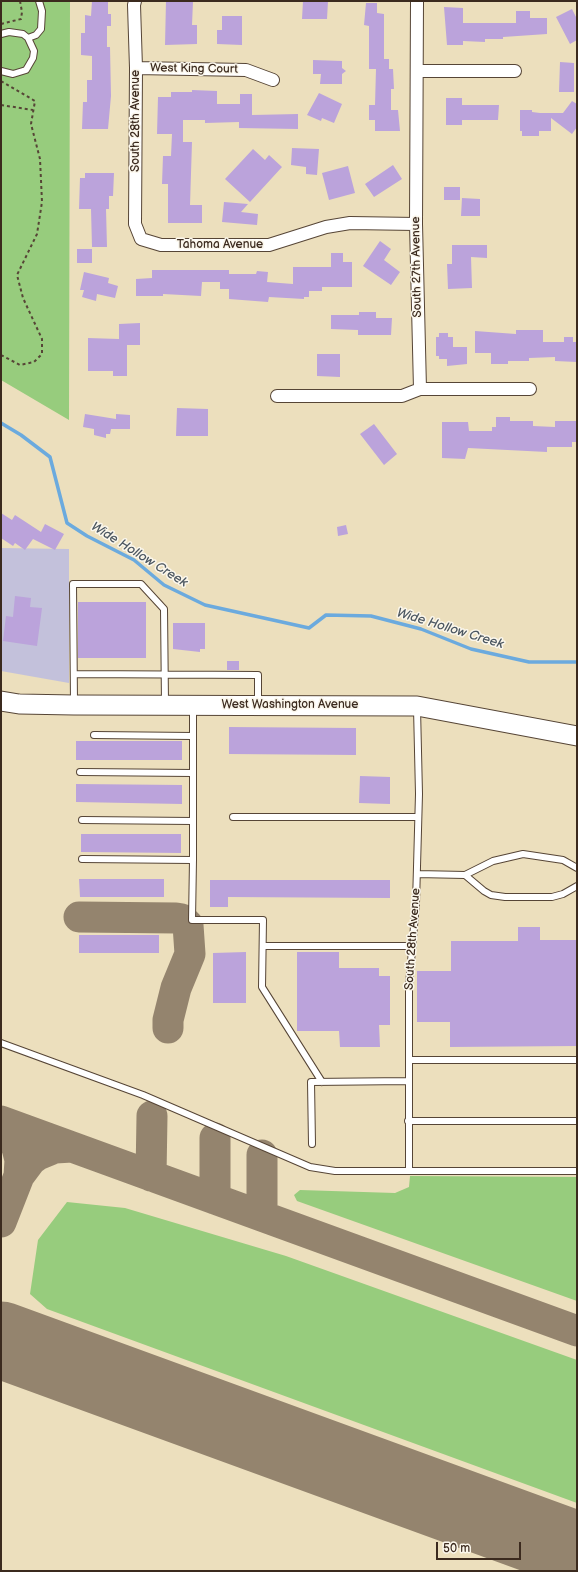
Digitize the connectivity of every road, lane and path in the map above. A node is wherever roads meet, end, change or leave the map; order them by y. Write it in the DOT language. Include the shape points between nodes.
graph roads {
  1 [pos="20,1"];
  2 [pos="40,1"];
  3 [pos="135,1"];
  4 [pos="416,1"];
  5 [pos="1,24"];
  6 [pos="1,34"];
  7 [pos="28,38"];
  8 [pos="136,68"];
  9 [pos="1,71"];
  10 [pos="417,71"];
  11 [pos="515,71"];
  12 [pos="273,80"];
  13 [pos="1,81"];
  14 [pos="1,105"];
  15 [pos="34,110"];
  16 [pos="416,224"];
  17 [pos="141,239"];
  18 [pos="1,355"];
  19 [pos="530,388"];
  20 [pos="420,389"];
  21 [pos="277,396"];
  22 [pos="74,674"];
  23 [pos="165,675"];
  24 [pos="1,701"];
  25 [pos="74,705"];
  26 [pos="165,706"];
  27 [pos="193,706"];
  28 [pos="258,706"];
  29 [pos="417,706"];
  30 [pos="94,735"];
  31 [pos="193,736"];
  32 [pos="577,736"];
  33 [pos="80,772"];
  34 [pos="193,773"];
  35 [pos="233,817"];
  36 [pos="418,817"];
  37 [pos="82,820"];
  38 [pos="194,821"];
  39 [pos="82,860"];
  40 [pos="194,860"];
  41 [pos="577,868"];
  42 [pos="417,874"];
  43 [pos="465,875"];
  44 [pos="577,886"];
  45 [pos="263,946"];
  46 [pos="412,946"];
  47 [pos="1,1043"];
  48 [pos="409,1060"];
  49 [pos="577,1060"];
  50 [pos="409,1081"];
  51 [pos="322,1082"];
  52 [pos="577,1121"];
  53 [pos="408,1122"];
  54 [pos="312,1144"];
  55 [pos="409,1172"];
  56 [pos="577,1172"];
  1 -- 5 [label="path" via="21,19"];
  2 -- 7 [label="lane" via="41,29 36,35"];
  3 -- 8 [label="street, South 28th Avenue"];
  4 -- 10 [label="street, South 27th Avenue"];
  6 -- 7 [label="lane" via="16,32"];
  7 -- 9 [label="lane" via="34,51 31,64 20,73"];
  8 -- 12 [label="street, West King Court" via="246,70"];
  8 -- 17 [label="street, South 28th Avenue" via="135,224"];
  10 -- 11 [label="street"];
  10 -- 16 [label="street, South 27th Avenue"];
  13 -- 15 [label="path" via="35,101"];
  14 -- 15 [label="path"];
  15 -- 18 [label="path" via="31,124 40,159 42,202 37,234 17,275 23,298 42,339 42,354 34,362 20,365"];
  16 -- 17 [label="street, Tahoma Avenue" via="350,223 326,227 269,245 161,245"];
  16 -- 20 [label="street, South 27th Avenue"];
  19 -- 20 [label="street"];
  20 -- 21 [label="street" via="402,396"];
  22 -- 23 [label="lane"];
  22 -- 23 [label="lane" via="73,584 141,584 164,609"];
  22 -- 25 [label="lane"];
  23 -- 26 [label="lane"];
  23 -- 28 [label="lane" via="258,675"];
  24 -- 25 [label="main road, West Washington Avenue" via="19,704"];
  25 -- 26 [label="main road, West Washington Avenue"];
  26 -- 27 [label="main road, West Washington Avenue"];
  27 -- 28 [label="main road, West Washington Avenue"];
  27 -- 31 [label="lane"];
  28 -- 29 [label="main road, West Washington Avenue"];
  29 -- 32 [label="main road, West Washington Avenue"];
  29 -- 36 [label="lane, South 28th Avenue"];
  30 -- 31 [label="lane"];
  31 -- 34 [label="lane"];
  33 -- 34 [label="lane"];
  34 -- 38 [label="lane"];
  35 -- 36 [label="lane"];
  36 -- 42 [label="lane, South 28th Avenue"];
  37 -- 38 [label="lane"];
  38 -- 40 [label="lane"];
  39 -- 40 [label="lane"];
  40 -- 45 [label="lane" via="192,920 263,920"];
  41 -- 43 [label="lane" via="563,860 523,854 493,861"];
  42 -- 43 [label="lane"];
  42 -- 46 [label="lane, South 28th Avenue"];
  43 -- 44 [label="lane" via="491,895 505,897 552,897 564,894"];
  45 -- 46 [label="lane"];
  45 -- 51 [label="lane" via="262,987"];
  46 -- 48 [label="lane, South 28th Avenue"];
  47 -- 55 [label="lane" via="143,1095 310,1168"];
  48 -- 49 [label="lane"];
  48 -- 50 [label="lane, South 28th Avenue"];
  50 -- 51 [label="lane"];
  50 -- 53 [label="lane, South 28th Avenue"];
  51 -- 54 [label="lane" via="311,1082"];
  52 -- 53 [label="lane"];
  53 -- 55 [label="lane, South 28th Avenue"];
  55 -- 56 [label="lane"];
}
